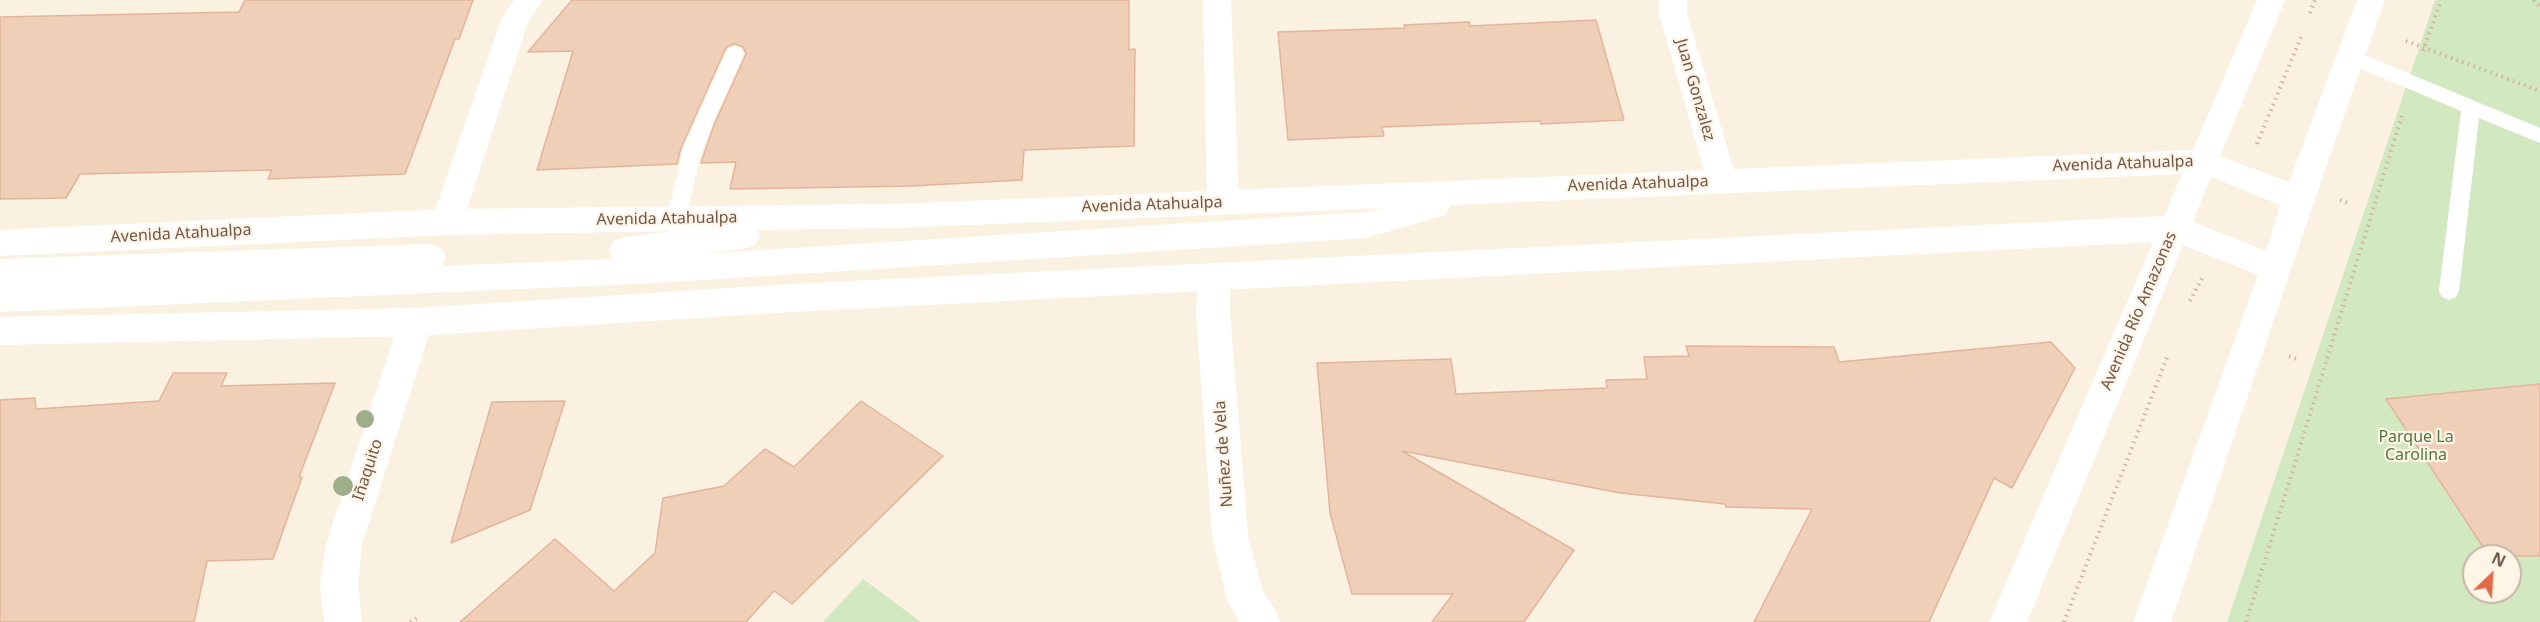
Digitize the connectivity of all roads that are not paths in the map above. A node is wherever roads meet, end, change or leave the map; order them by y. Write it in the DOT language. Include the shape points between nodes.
graph roads {
  1 [pos="529,0"];
  2 [pos="1217,0"];
  3 [pos="1673,0"];
  4 [pos="2271,0"];
  5 [pos="2371,0"];
  6 [pos="735,53"];
  7 [pos="2352,57"];
  8 [pos="2471,106"];
  9 [pos="2540,136"];
  10 [pos="2202,162"];
  11 [pos="1722,180"];
  12 [pos="1498,189"];
  13 [pos="2298,199"];
  14 [pos="1223,203"];
  15 [pos="896,216"];
  16 [pos="674,219"];
  17 [pos="447,222"];
  18 [pos="2174,228"];
  19 [pos="0,243"];
  20 [pos="649,259"];
  21 [pos="2276,269"];
  22 [pos="0,272"];
  23 [pos="1214,278"];
  24 [pos="2449,291"];
  25 [pos="0,298"];
  26 [pos="792,298"];
  27 [pos="416,322"];
  28 [pos="0,331"];
  29 [pos="343,622"];
  30 [pos="1262,622"];
  31 [pos="2008,622"];
  32 [pos="2152,622"];
  1 -- 17 [label="main road" via="515,20"];
  2 -- 14 [label="main road"];
  3 -- 11 [label="main road, Juan Gonzalez" via="1673,14"];
  4 -- 10 [label="main road, Avenida Río Amazonas"];
  5 -- 7 [label="main road"];
  6 -- 16 [label="lane" via="693,149"];
  7 -- 8 [label="lane"];
  7 -- 13 [label="main road"];
  8 -- 9 [label="lane"];
  8 -- 24 [label="lane"];
  10 -- 11 [label="main road, Avenida Atahualpa"];
  10 -- 13 [label="main road, Avenida Atahualpa"];
  10 -- 18 [label="main road, Avenida Río Amazonas"];
  11 -- 12 [label="main road, Avenida Atahualpa"];
  12 -- 14 [label="main road, Avenida Atahualpa"];
  12 -- 20 [label="main road" via="1366,225"];
  13 -- 21 [label="main road"];
  14 -- 15 [label="main road, Avenida Atahualpa"];
  15 -- 16 [label="main road, Avenida Atahualpa"];
  15 -- 20 [label="main road"];
  16 -- 17 [label="main road, Avenida Atahualpa"];
  17 -- 19 [label="main road, Avenida Atahualpa"];
  18 -- 21 [label="main road"];
  18 -- 23 [label="main road"];
  18 -- 31 [label="main road, Avenida Río Amazonas"];
  20 -- 22 [label="main road"];
  20 -- 25 [label="main road"];
  20 -- 26 [label="main road"];
  21 -- 32 [label="main road"];
  23 -- 26 [label="main road"];
  23 -- 30 [label="main road, Nuñez de Vela" via="1230,536 1246,600"];
  26 -- 27 [label="main road"];
  27 -- 28 [label="main road"];
  27 -- 29 [label="main road, Iñaquito" via="344,544 339,585"];
}
